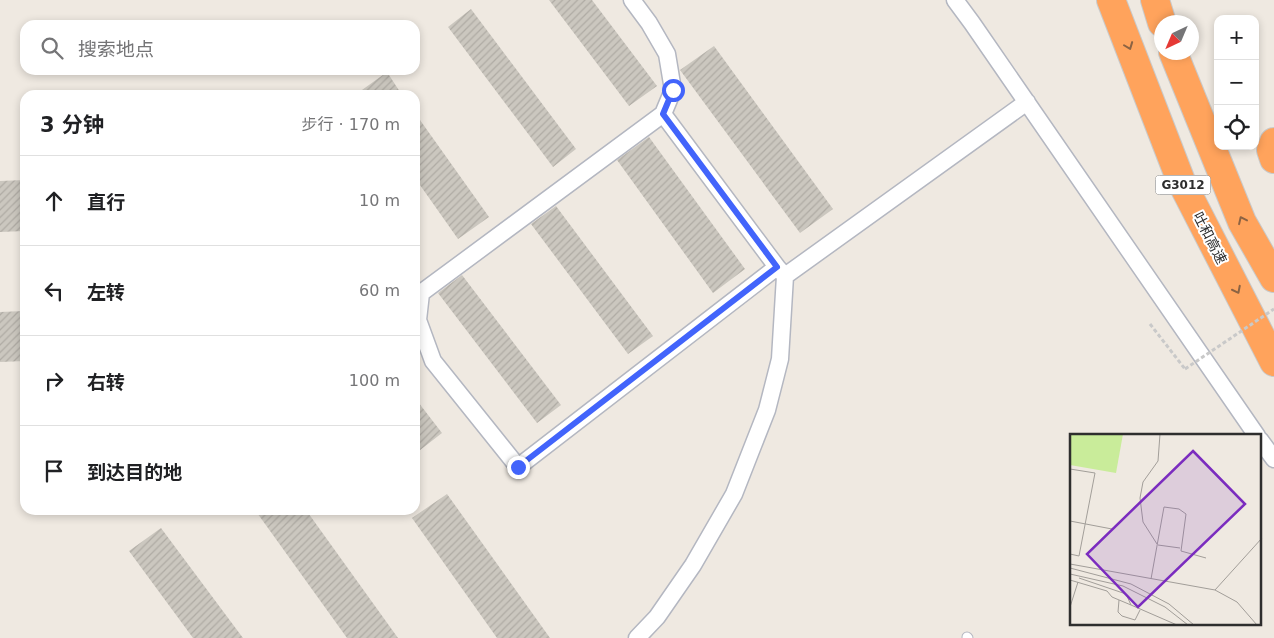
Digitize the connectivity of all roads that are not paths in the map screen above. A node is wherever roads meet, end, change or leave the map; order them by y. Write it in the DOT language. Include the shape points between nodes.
graph roads {
  1 [pos="632,0"];
  2 [pos="955,0"];
  3 [pos="1112,0"];
  4 [pos="1155,0"];
  5 [pos="1160,15"];
  6 [pos="1176,60"];
  7 [pos="1027,102"];
  8 [pos="663,114"];
  9 [pos="1274,142"];
  10 [pos="1274,159"];
  11 [pos="781,272"];
  12 [pos="1274,278"];
  13 [pos="420,302"];
  14 [pos="420,325"];
  15 [pos="1274,362"];
  16 [pos="1256,434"];
  17 [pos="1262,443"];
  18 [pos="1274,459"];
  19 [pos="637,638"];
  1 -- 8 [label="street" via="667,54 673,90"];
  2 -- 7 [label="street"];
  3 -- 15 [label="highway, 吐和高速 / G3012, one-way" via="1181,181"];
  4 -- 5 [label="highway"];
  12 -- 6 [label="highway, G3012, one-way" via="1242,222"];
  7 -- 11 [label="street"];
  7 -- 16 [label="street"];
  8 -- 11 [label="street"];
  8 -- 13 [label="street" via="421,293"];
  9 -- 10 [label="highway" via="1271,150"];
  11 -- 14 [label="street" via="518,467 433,361"];
  11 -- 19 [label="street" via="780,359 768,410 734,494 693,565 657,617"];
  17 -- 18 [label="street"];
}
